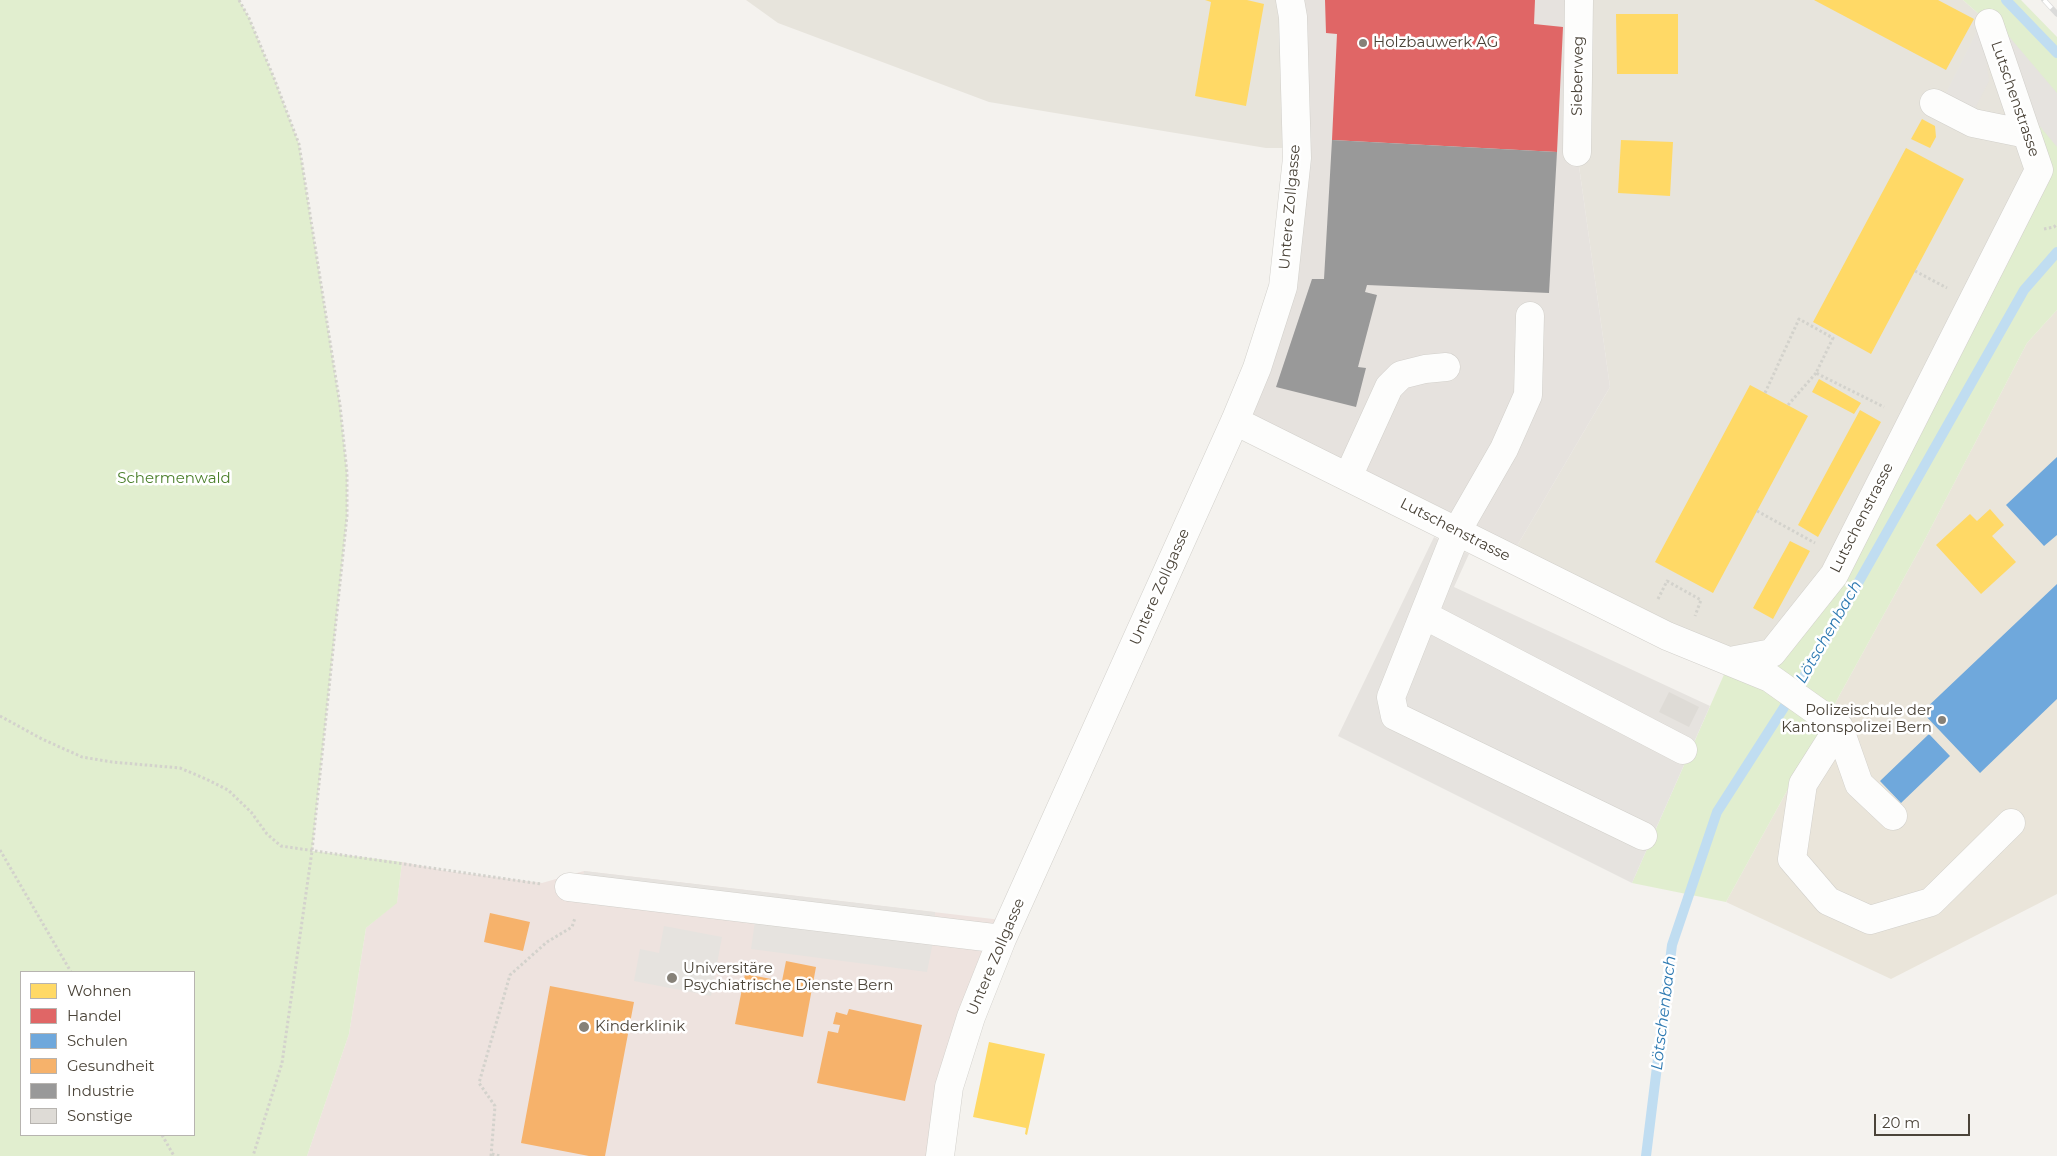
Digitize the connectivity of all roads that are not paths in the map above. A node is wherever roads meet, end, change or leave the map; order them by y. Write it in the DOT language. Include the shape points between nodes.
graph roads {
  1 [pos="1290,0"];
  2 [pos="1579,0"];
  3 [pos="1989,23"];
  4 [pos="1934,103"];
  5 [pos="2027,134"];
  6 [pos="1577,152"];
  7 [pos="1530,316"];
  8 [pos="1446,367"];
  9 [pos="1235,421"];
  10 [pos="1348,477"];
  11 [pos="1457,531"];
  12 [pos="1424,615"];
  13 [pos="1730,661"];
  14 [pos="1839,727"];
  15 [pos="1683,750"];
  16 [pos="1893,816"];
  17 [pos="2011,823"];
  18 [pos="1643,836"];
  19 [pos="578,889"];
  20 [pos="1002,939"];
  21 [pos="940,1156"];
  1 -- 9 [label="street, Untere Zollgasse" via="1297,158 1283,286"];
  2 -- 6 [label="street, Sieberweg"];
  3 -- 5 [label="street, Lutschenstrasse"];
  4 -- 5 [label="street" via="1973,123"];
  5 -- 13 [label="street, Lutschenstrasse" via="2039,170 1834,575 1772,653"];
  7 -- 11 [label="street" via="1528,394 1504,449"];
  8 -- 10 [label="street" via="1401,375 1389,387"];
  9 -- 10 [label="street, Lutschenstrasse"];
  9 -- 20 [label="street, Untere Zollgasse"];
  10 -- 11 [label="street, Lutschenstrasse"];
  11 -- 12 [label="street"];
  11 -- 13 [label="street, Lutschenstrasse" via="1667,636"];
  12 -- 15 [label="street"];
  12 -- 18 [label="street" via="1391,697 1395,716"];
  13 -- 14 [label="street" via="1770,678"];
  14 -- 16 [label="street" via="1860,784"];
  14 -- 17 [label="street" via="1803,784 1792,858 1828,901 1870,920 1931,902"];
  19 -- 20 [label="street"];
  20 -- 21 [label="street, Untere Zollgasse" via="959,1053 950,1087"];
}
